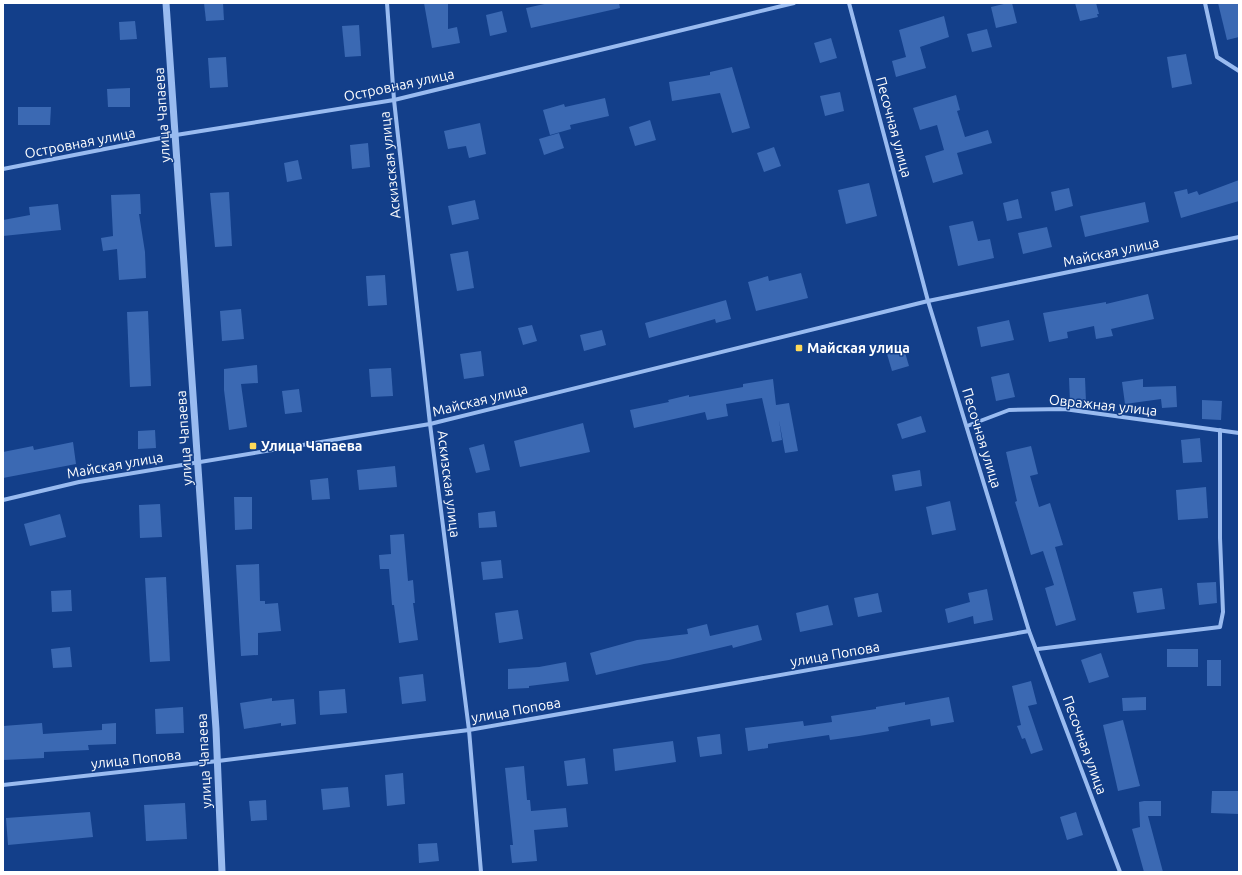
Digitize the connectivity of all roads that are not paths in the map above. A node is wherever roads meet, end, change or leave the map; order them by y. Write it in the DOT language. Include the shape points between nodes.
graph roads {
  1 [pos="166,3"];
  2 [pos="387,3"];
  3 [pos="794,3"];
  4 [pos="849,3"];
  5 [pos="1205,3"];
  6 [pos="1239,71"];
  7 [pos="394,100"];
  8 [pos="176,135"];
  9 [pos="3,169"];
  10 [pos="1239,236"];
  11 [pos="928,301"];
  12 [pos="430,424"];
  13 [pos="967,426"];
  14 [pos="1220,430"];
  15 [pos="1239,433"];
  16 [pos="198,461"];
  17 [pos="3,500"];
  18 [pos="1029,631"];
  19 [pos="1038,649"];
  20 [pos="469,730"];
  21 [pos="218,761"];
  22 [pos="3,785"];
  23 [pos="222,872"];
  24 [pos="481,872"];
  25 [pos="1120,872"];
  1 -- 8 [label="street, улица Чапаева"];
  2 -- 7 [label="street, Аскизская улица"];
  3 -- 7 [label="street, Островная улица"];
  4 -- 11 [label="street, Песочная улица"];
  5 -- 6 [label="street" via="1217,58"];
  7 -- 8 [label="street, Островная улица"];
  7 -- 12 [label="street, Аскизская улица"];
  8 -- 9 [label="street, Островная улица"];
  8 -- 16 [label="street, улица Чапаева"];
  10 -- 11 [label="street, Майская улица"];
  11 -- 12 [label="street, Майская улица"];
  11 -- 13 [label="street, Песочная улица"];
  12 -- 16 [label="street, Майская улица"];
  12 -- 20 [label="street, Аскизская улица"];
  13 -- 14 [label="street, Овражная улица" via="1010,410 1064,409"];
  13 -- 18 [label="street, Песочная улица"];
  14 -- 15 [label="street, Овражная улица"];
  14 -- 19 [label="street" via="1223,612 1220,627"];
  16 -- 17 [label="street, Майская улица" via="78,482"];
  16 -- 21 [label="street, улица Чапаева"];
  18 -- 19 [label="street, Песочная улица"];
  18 -- 20 [label="street, улица Попова"];
  19 -- 25 [label="street, Песочная улица"];
  20 -- 21 [label="street, улица Попова"];
  20 -- 24 [label="street, Аскизская улица"];
  21 -- 22 [label="street, улица Попова"];
  21 -- 23 [label="street, улица Чапаева"];
}
